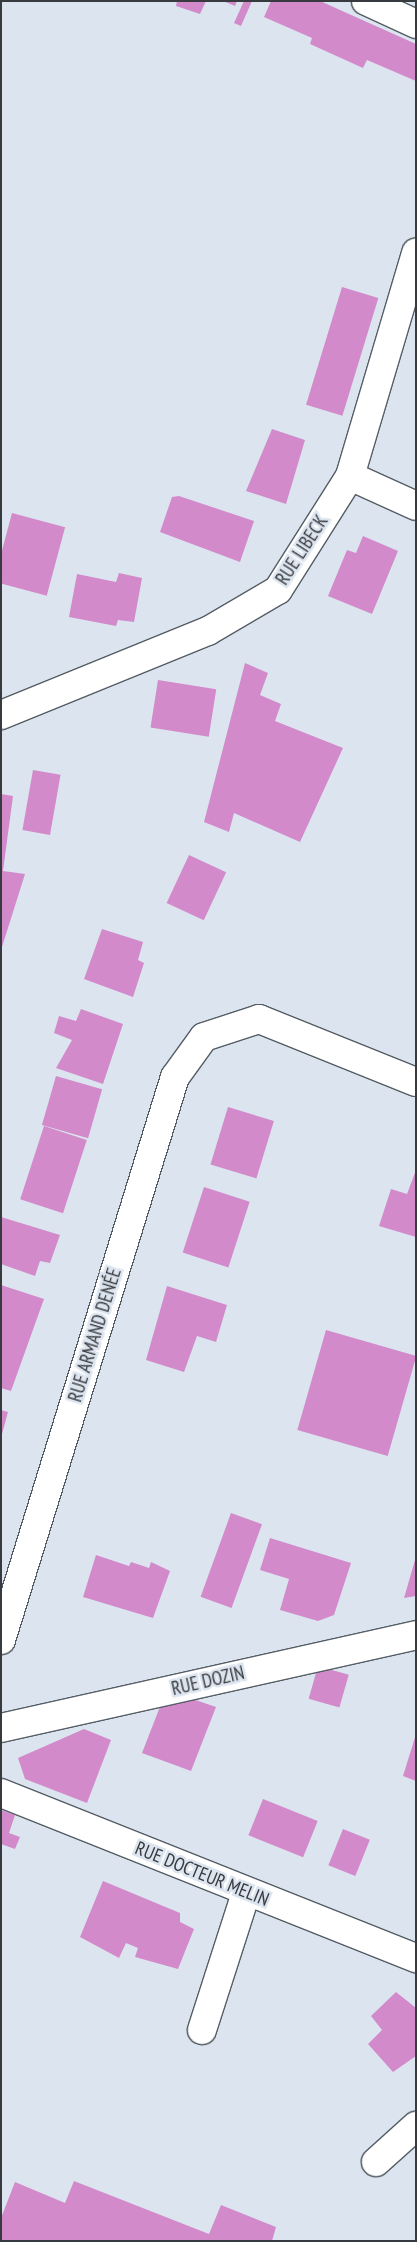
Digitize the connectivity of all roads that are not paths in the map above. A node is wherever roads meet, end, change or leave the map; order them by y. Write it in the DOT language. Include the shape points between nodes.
graph roads {
  1 [pos="366,1"];
  2 [pos="416,24"];
  3 [pos="416,253"];
  4 [pos="350,476"];
  5 [pos="416,506"];
  6 [pos="1,715"];
  7 [pos="416,1082"];
  8 [pos="416,1635"];
  9 [pos="1,1640"];
  10 [pos="1,1728"];
  11 [pos="1,1793"];
  12 [pos="246,1893"];
  13 [pos="412,1950"];
  14 [pos="202,2030"];
  15 [pos="416,2126"];
  16 [pos="376,2162"];
  1 -- 2 [label="street"];
  3 -- 4 [label="street, RUE LIBECK"];
  4 -- 5 [label="street"];
  4 -- 6 [label="street, RUE LIBECK" via="278,590 208,631"];
  7 -- 9 [label="street, RUE ARMAND DENÉE" via="259,1019 204,1037 175,1077"];
  8 -- 10 [label="street, RUE DOZIN"];
  11 -- 12 [label="street, RUE DOCTEUR MELIN"];
  12 -- 13 [label="street, RUE DOCTEUR MELIN"];
  12 -- 14 [label="street"];
  15 -- 16 [label="street"];
}
